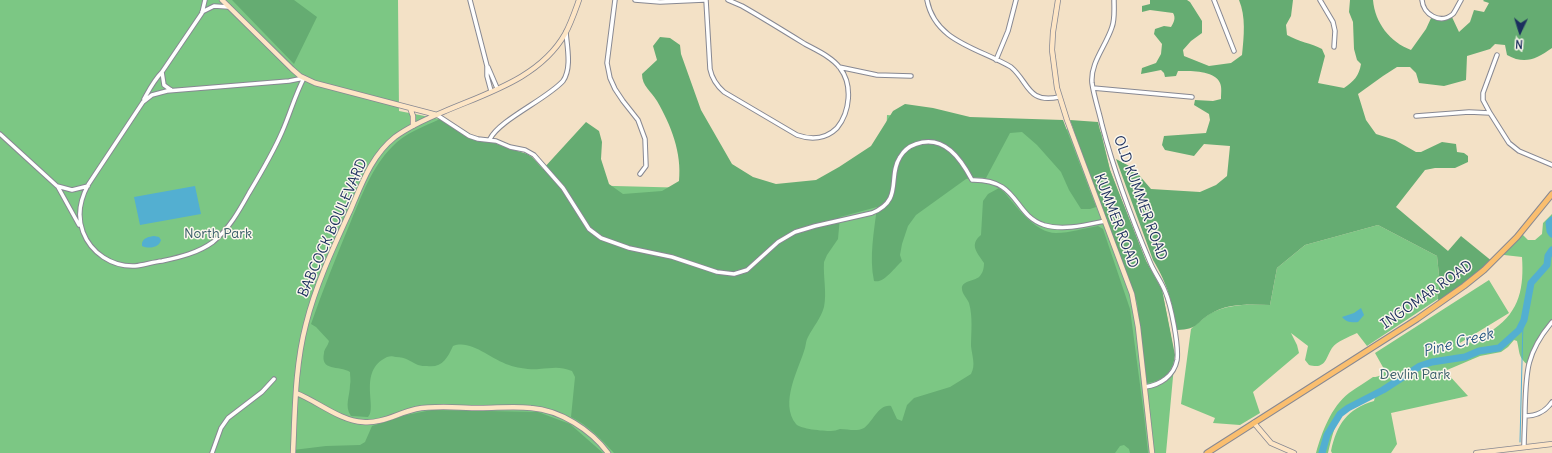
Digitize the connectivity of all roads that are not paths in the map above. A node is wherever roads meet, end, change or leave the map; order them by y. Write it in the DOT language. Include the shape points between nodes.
graph roads {
  1 [pos="205,0"];
  2 [pos="222,0"];
  3 [pos="470,0"];
  4 [pos="579,0"];
  5 [pos="615,0"];
  6 [pos="635,0"];
  7 [pos="705,0"];
  8 [pos="728,0"];
  9 [pos="927,0"];
  10 [pos="1016,0"];
  11 [pos="1058,0"];
  12 [pos="1114,0"];
  13 [pos="1214,0"];
  14 [pos="1320,0"];
  15 [pos="1422,0"];
  16 [pos="1461,0"];
  17 [pos="229,7"];
  18 [pos="202,13"];
  19 [pos="566,32"];
  20 [pos="1334,47"];
  21 [pos="1234,51"];
  22 [pos="1497,55"];
  23 [pos="996,60"];
  24 [pos="839,67"];
  25 [pos="162,72"];
  26 [pos="911,76"];
  27 [pos="304,78"];
  28 [pos="1093,88"];
  29 [pos="494,89"];
  30 [pos="172,90"];
  31 [pos="1059,97"];
  32 [pos="1192,97"];
  33 [pos="143,102"];
  34 [pos="410,108"];
  35 [pos="1490,113"];
  36 [pos="437,115"];
  37 [pos="1416,116"];
  38 [pos="413,126"];
  39 [pos="0,134"];
  40 [pos="490,139"];
  41 [pos="1552,165"];
  42 [pos="640,174"];
  43 [pos="88,185"];
  44 [pos="57,186"];
  45 [pos="1552,194"];
  46 [pos="1105,221"];
  47 [pos="82,229"];
  48 [pos="1552,322"];
  49 [pos="274,379"];
  50 [pos="1145,387"];
  51 [pos="296,393"];
  52 [pos="1552,402"];
  53 [pos="1525,416"];
  54 [pos="1254,423"];
  55 [pos="1552,444"];
  56 [pos="1524,447"];
  57 [pos="293,452"];
  58 [pos="212,453"];
  59 [pos="608,453"];
  60 [pos="1152,453"];
  61 [pos="1207,453"];
  62 [pos="1294,453"];
  63 [pos="1476,453"];
  1 -- 18 [label="street"];
  2 -- 17 [label="street"];
  3 -- 29 [label="street"];
  4 -- 19 [label="street, BABCOCK BOULEVARD"];
  5 -- 42 [label="street" via="607,63 615,89 638,120 645,139 646,166"];
  6 -- 7 [label="street"];
  7 -- 24 [label="street" via="711,73 715,82 724,92 791,132 804,137 818,138 831,133 841,123 848,98 846,83"];
  8 -- 24 [label="street" via="825,56"];
  9 -- 23 [label="street" via="932,17 945,33"];
  10 -- 23 [label="street" via="1008,31"];
  11 -- 31 [label="street, KUMMER ROAD" via="1052,50"];
  12 -- 28 [label="street, OLD KUMMER ROAD" via="1114,23 1094,66"];
  13 -- 21 [label="street"];
  14 -- 20 [label="street" via="1333,22"];
  15 -- 16 [label="street" via="1423,7 1429,15 1442,18 1453,14"];
  17 -- 18 [label="street" via="214,6"];
  17 -- 27 [label="street"];
  18 -- 25 [label="street"];
  19 -- 29 [label="street, BABCOCK BOULEVARD" via="556,48 538,66"];
  19 -- 40 [label="street" via="568,64 563,81 502,126"];
  22 -- 35 [label="street" via="1483,93"];
  23 -- 31 [label="street" via="1016,72 1028,89 1037,96"];
  24 -- 26 [label="street" via="877,75"];
  25 -- 30 [label="street" via="164,85"];
  25 -- 33 [label="street"];
  27 -- 30 [label="street"];
  27 -- 34 [label="street"];
  27 -- 47 [label="street" via="282,133 264,168 228,226 213,242 184,256 128,266 100,256 86,239"];
  28 -- 32 [label="street"];
  28 -- 50 [label="street, OLD KUMMER ROAD" via="1120,185 1150,263 1167,297 1177,345 1177,360 1172,372 1160,383"];
  29 -- 36 [label="street, BABCOCK BOULEVARD"];
  30 -- 33 [label="street" via="156,93"];
  31 -- 46 [label="street, KUMMER ROAD"];
  33 -- 43 [label="street"];
  34 -- 36 [label="street"];
  34 -- 38 [label="street" via="414,116"];
  35 -- 37 [label="street"];
  35 -- 41 [label="street" via="1509,143 1519,151"];
  36 -- 38 [label="street, BABCOCK BOULEVARD"];
  36 -- 40 [label="street" via="469,136"];
  38 -- 51 [label="street, BABCOCK BOULEVARD" via="394,138 379,153 330,256 316,289 306,325 299,358"];
  39 -- 44 [label="street"];
  40 -- 46 [label="street" via="534,155 563,188 589,229 601,238 724,273 747,270 778,242 795,232 880,209 890,198 900,155 911,146 924,142 937,143 948,148 960,160 972,180 990,181 1003,187 1041,224 1064,227"];
  43 -- 44 [label="street" via="72,190"];
  43 -- 47 [label="street" via="80,205"];
  44 -- 47 [label="street"];
  45 -- 54 [label="main road, INGOMAR ROAD" via="1517,238 1464,286"];
  46 -- 50 [label="street, KUMMER ROAD" via="1135,306"];
  48 -- 53 [label="street" via="1537,342 1530,359 1526,380"];
  49 -- 58 [label="street" via="262,392 228,418 221,428"];
  50 -- 60 [label="street, KUMMER ROAD"];
  51 -- 57 [label="street, BABCOCK BOULEVARD"];
  51 -- 59 [label="street" via="349,419 364,422 378,421 426,408 537,408 577,425"];
  52 -- 53 [label="street" via="1540,413"];
  53 -- 56 [label="street"];
  54 -- 61 [label="main road, INGOMAR ROAD"];
  54 -- 62 [label="street" via="1271,443"];
  55 -- 56 [label="street"];
  56 -- 63 [label="street"];
}
